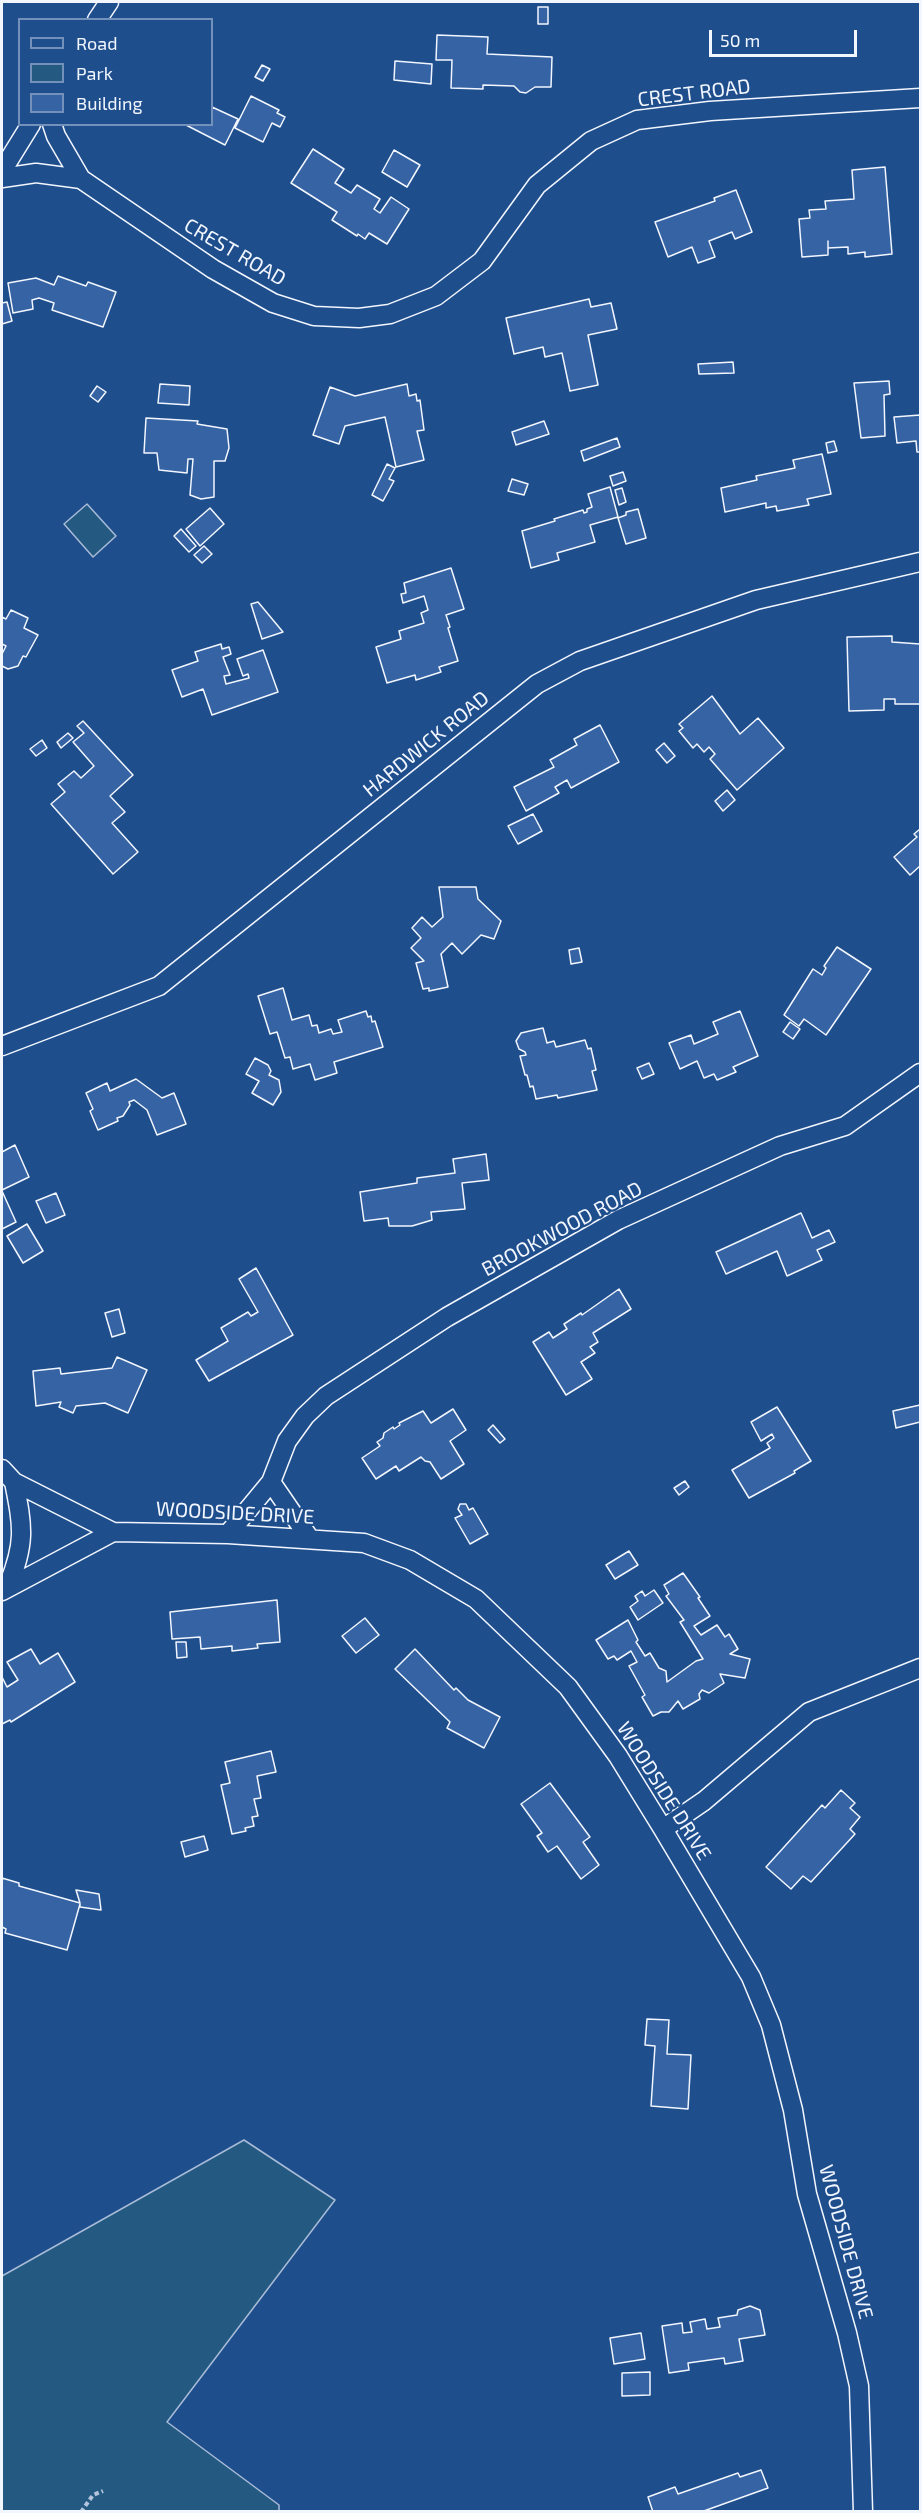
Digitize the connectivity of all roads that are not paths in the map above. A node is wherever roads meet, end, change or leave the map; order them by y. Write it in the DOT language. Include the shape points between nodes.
graph roads {
  1 [pos="109,2"];
  2 [pos="98,18"];
  3 [pos="921,98"];
  4 [pos="31,126"];
  5 [pos="53,126"];
  6 [pos="2,171"];
  7 [pos="2,178"];
  8 [pos="81,178"];
  9 [pos="921,562"];
  10 [pos="2,1046"];
  11 [pos="921,1073"];
  12 [pos="8,1475"];
  13 [pos="271,1482"];
  14 [pos="113,1532"];
  15 [pos="228,1534"];
  16 [pos="310,1539"];
  17 [pos="4,1589"];
  18 [pos="921,1668"];
  19 [pos="663,1829"];
  20 [pos="862,2511"];
  1 -- 2 [label="street"];
  3 -- 8 [label="street, CREST ROAD" via="710,111 637,120 591,141 537,185 482,261 436,297 390,314 358,318 314,315 273,303 208,266"];
  4 -- 6 [label="street"];
  5 -- 8 [label="street"];
  7 -- 8 [label="street" via="36,173"];
  9 -- 10 [label="street, HARDWICK ROAD" via="756,600 580,662 537,684 159,986"];
  11 -- 13 [label="street, BROOKWOOD ROAD" via="845,1126 780,1146 618,1220 447,1317 326,1396 287,1441"];
  12 -- 14 [label="street, WOODSIDE DRIVE"];
  12 -- 17 [label="street, WOODSIDE DRIVE" via="22,1524 19,1560"];
  13 -- 15 [label="street, BROOKWOOD ROAD"];
  13 -- 16 [label="street"];
  14 -- 15 [label="street, WOODSIDE DRIVE"];
  14 -- 17 [label="street"];
  15 -- 16 [label="street, WOODSIDE DRIVE"];
  16 -- 19 [label="street, WOODSIDE DRIVE" via="364,1544 410,1560 476,1599 568,1687 618,1756"];
  18 -- 19 [label="street" via="809,1712 704,1801"];
  19 -- 20 [label="street, WOODSIDE DRIVE" via="751,1977 771,2025 793,2110 807,2194 859,2386"];
}
